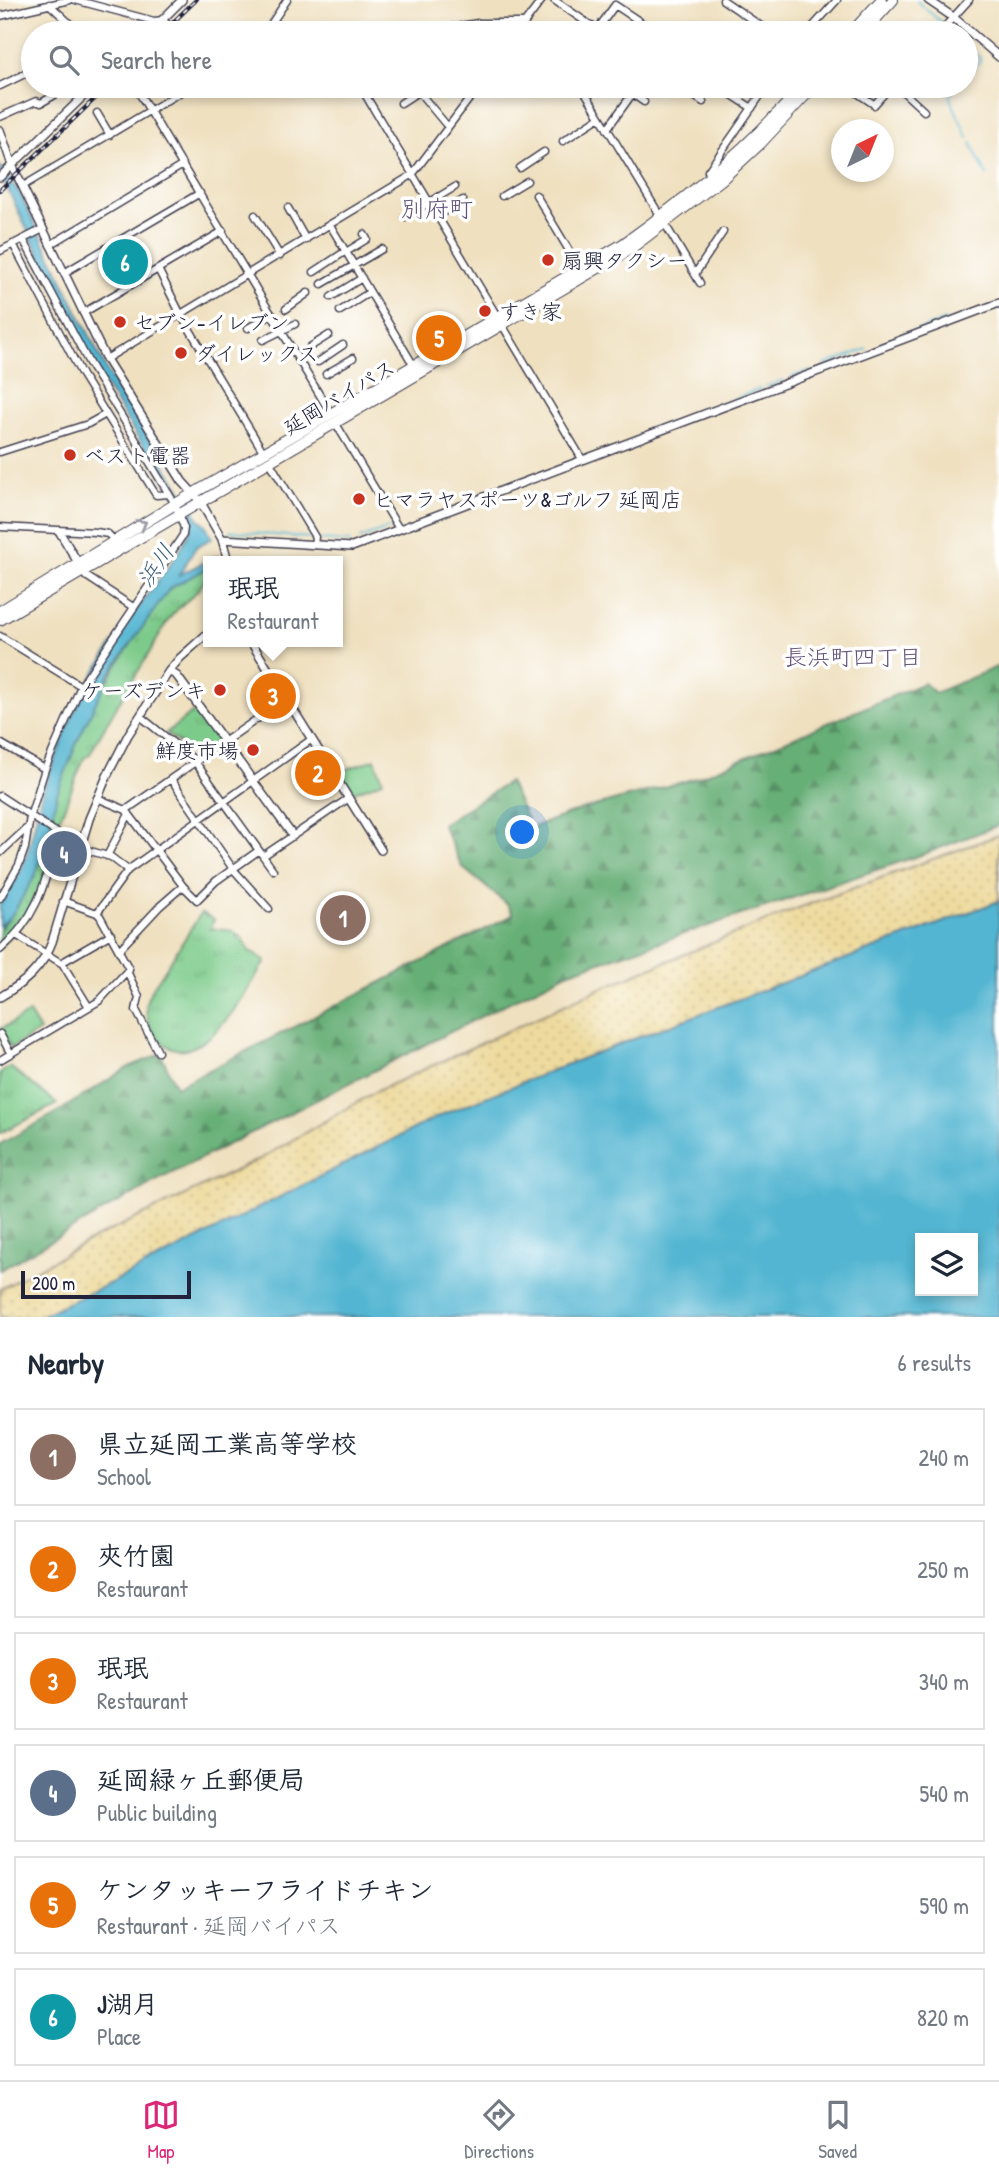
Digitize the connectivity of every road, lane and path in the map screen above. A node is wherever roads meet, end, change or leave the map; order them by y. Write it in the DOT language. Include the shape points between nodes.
graph roads {
  1 [pos="72,0"];
  2 [pos="183,0"];
  3 [pos="287,0"];
  4 [pos="542,0"];
  5 [pos="554,0"];
  6 [pos="723,0"];
  7 [pos="837,0"];
  8 [pos="881,0"];
  9 [pos="893,0"];
  10 [pos="928,0"];
  11 [pos="968,0"];
  12 [pos="49,4"];
  13 [pos="0,16"];
  14 [pos="953,17"];
  15 [pos="163,20"];
  16 [pos="68,21"];
  17 [pos="273,21"];
  18 [pos="526,21"];
  19 [pos="584,21"];
  20 [pos="606,21"];
  21 [pos="639,21"];
  22 [pos="754,21"];
  23 [pos="818,21"];
  24 [pos="862,21"];
  25 [pos="874,21"];
  26 [pos="950,21"];
  27 [pos="958,21"];
  28 [pos="978,39"];
  29 [pos="999,57"];
  30 [pos="21,76"];
  31 [pos="0,86"];
  32 [pos="50,98"];
  33 [pos="82,98"];
  34 [pos="142,98"];
  35 [pos="170,98"];
  36 [pos="367,98"];
  37 [pos="406,98"];
  38 [pos="424,98"];
  39 [pos="470,98"];
  40 [pos="589,98"];
  41 [pos="630,98"];
  42 [pos="639,98"];
  43 [pos="697,98"];
  44 [pos="737,98"];
  45 [pos="759,98"];
  46 [pos="792,98"];
  47 [pos="803,98"];
  48 [pos="864,98"];
  49 [pos="879,98"];
  50 [pos="910,98"];
  51 [pos="645,102"];
  52 [pos="703,102"];
  53 [pos="401,103"];
  54 [pos="752,108"];
  55 [pos="150,110"];
  56 [pos="925,111"];
  57 [pos="97,113"];
  58 [pos="0,117"];
  59 [pos="600,117"];
  60 [pos="448,127"];
  61 [pos="607,129"];
  62 [pos="0,130"];
  63 [pos="110,135"];
  64 [pos="563,141"];
  65 [pos="544,152"];
  66 [pos="183,165"];
  67 [pos="10,167"];
  68 [pos="520,168"];
  69 [pos="412,175"];
  70 [pos="0,177"];
  71 [pos="715,180"];
  72 [pos="527,181"];
  73 [pos="23,186"];
  74 [pos="455,187"];
  75 [pos="200,192"];
  76 [pos="536,195"];
  77 [pos="502,196"];
  78 [pos="463,200"];
  79 [pos="429,202"];
  80 [pos="288,208"];
  81 [pos="255,215"];
  82 [pos="437,216"];
  83 [pos="405,217"];
  84 [pos="663,220"];
  85 [pos="330,225"];
  86 [pos="41,230"];
  87 [pos="223,231"];
  88 [pos="723,232"];
  89 [pos="364,234"];
  90 [pos="25,238"];
  91 [pos="306,240"];
  92 [pos="13,244"];
  93 [pos="50,244"];
  94 [pos="382,249"];
  95 [pos="0,251"];
  96 [pos="346,251"];
  97 [pos="280,256"];
  98 [pos="354,265"];
  99 [pos="580,269"];
  100 [pos="158,270"];
  101 [pos="64,272"];
  102 [pos="314,272"];
  103 [pos="249,274"];
  104 [pos="695,274"];
  105 [pos="362,278"];
  106 [pos="700,283"];
  107 [pos="322,284"];
  108 [pos="370,292"];
  109 [pos="308,293"];
  110 [pos="331,297"];
  111 [pos="999,303"];
  112 [pos="286,309"];
  113 [pos="340,311"];
  114 [pos="83,313"];
  115 [pos="272,314"];
  116 [pos="181,315"];
  117 [pos="499,321"];
  118 [pos="295,324"];
  119 [pos="248,328"];
  120 [pos="281,330"];
  121 [pos="329,335"];
  122 [pos="263,340"];
  123 [pos="343,345"];
  124 [pos="310,347"];
  125 [pos="353,358"];
  126 [pos="106,359"];
  127 [pos="318,362"];
  128 [pos="415,366"];
  129 [pos="326,374"];
  130 [pos="106,414"];
  131 [pos="333,418"];
  132 [pos="0,452"];
  133 [pos="267,457"];
  134 [pos="582,460"];
  135 [pos="169,494"];
  136 [pos="194,499"];
  137 [pos="179,508"];
  138 [pos="0,527"];
  139 [pos="399,529"];
  140 [pos="59,531"];
  141 [pos="222,538"];
  142 [pos="114,540"];
  143 [pos="314,545"];
  144 [pos="227,556"];
  145 [pos="82,570"];
  146 [pos="133,607"];
  147 [pos="0,611"];
  148 [pos="0,620"];
  149 [pos="0,636"];
  150 [pos="203,638"];
  151 [pos="254,647"];
  152 [pos="169,671"];
  153 [pos="81,686"];
  154 [pos="286,699"];
  155 [pos="140,716"];
  156 [pos="312,739"];
  157 [pos="225,742"];
  158 [pos="0,743"];
  159 [pos="195,763"];
  160 [pos="45,769"];
  161 [pos="171,779"];
  162 [pos="253,780"];
  163 [pos="0,796"];
  164 [pos="97,798"];
  165 [pos="349,798"];
  166 [pos="222,802"];
  167 [pos="127,812"];
  168 [pos="31,818"];
  169 [pos="198,818"];
  170 [pos="28,827"];
  171 [pos="56,833"];
  172 [pos="293,836"];
  173 [pos="80,848"];
  174 [pos="156,848"];
  175 [pos="381,850"];
  176 [pos="0,853"];
  177 [pos="260,854"];
  178 [pos="107,856"];
  179 [pos="233,869"];
  180 [pos="128,870"];
  181 [pos="273,870"];
  182 [pos="183,886"];
  183 [pos="0,898"];
  184 [pos="64,901"];
  185 [pos="269,909"];
  186 [pos="97,913"];
  187 [pos="111,934"];
  188 [pos="16,936"];
  189 [pos="0,950"];
  190 [pos="120,950"];
  191 [pos="47,954"];
  192 [pos="62,963"];
  193 [pos="127,971"];
  194 [pos="0,997"];
  195 [pos="89,1007"];
  196 [pos="0,1034"];
  197 [pos="158,1052"];
  198 [pos="11,1054"];
  199 [pos="0,1060"];
  1 -- 12 [label="street"];
  1 -- 15 [label="street"];
  2 -- 15 [label="street"];
  3 -- 17 [label="street"];
  4 -- 18 [label="street"];
  5 -- 19 [label="street"];
  6 -- 22 [label="street"];
  7 -- 23 [label="street"];
  8 -- 24 [label="highway"];
  9 -- 25 [label="highway"];
  10 -- 14 [label="street"];
  11 -- 14 [label="street"];
  12 -- 13 [label="street"];
  12 -- 16 [label="street"];
  14 -- 26 [label="street"];
  14 -- 27 [label="street"];
  20 -- 21 [label="street" via="615,5"];
  28 -- 29 [label="street"];
  30 -- 31 [label="street"];
  32 -- 58 [label="street"];
  33 -- 67 [label="street"];
  34 -- 55 [label="street"];
  35 -- 55 [label="street"];
  36 -- 69 [label="street"];
  37 -- 53 [label="street"];
  38 -- 60 [label="street"];
  39 -- 60 [label="street"];
  40 -- 59 [label="street"];
  41 -- 61 [label="street"];
  42 -- 51 [label="street"];
  43 -- 52 [label="street"];
  44 -- 54 [label="street"];
  45 -- 54 [label="street"];
  46 -- 71 [label="highway, 延岡バイパス"];
  47 -- 71 [label="highway, 延岡バイパス" via="761,143"];
  48 -- 49 [label="street" via="873,104"];
  50 -- 56 [label="street"];
  54 -- 71 [label="street" via="708,171"];
  55 -- 63 [label="street"];
  55 -- 66 [label="street"];
  57 -- 63 [label="street"];
  59 -- 61 [label="street"];
  59 -- 64 [label="street"];
  60 -- 69 [label="street"];
  61 -- 84 [label="street"];
  62 -- 67 [label="street"];
  63 -- 73 [label="street"];
  65 -- 68 [label="street"];
  66 -- 75 [label="street"];
  66 -- 93 [label="street"];
  67 -- 70 [label="street"];
  67 -- 73 [label="street"];
  69 -- 79 [label="street"];
  69 -- 85 [label="street"];
  71 -- 84 [label="highway, 延岡バイパス"];
  72 -- 77 [label="street"];
  73 -- 86 [label="street"];
  74 -- 79 [label="street"];
  75 -- 87 [label="street"];
  75 -- 101 [label="street"];
  76 -- 99 [label="street"];
  78 -- 82 [label="street"];
  79 -- 82 [label="street"];
  79 -- 83 [label="street"];
  80 -- 91 [label="street"];
  81 -- 97 [label="street"];
  82 -- 117 [label="street"];
  84 -- 99 [label="highway, 延岡バイパス"];
  84 -- 104 [label="street"];
  84 -- 117 [label="highway, 延岡バイパス" via="629,250"];
  85 -- 91 [label="street"];
  85 -- 96 [label="street"];
  86 -- 90 [label="street"];
  86 -- 93 [label="street"];
  87 -- 100 [label="street"];
  87 -- 103 [label="street"];
  88 -- 104 [label="street"];
  89 -- 96 [label="street" via="367,239"];
  90 -- 92 [label="street"];
  90 -- 135 [label="street" via="89,363"];
  91 -- 97 [label="street"];
  92 -- 95 [label="street"];
  92 -- 130 [label="street"];
  93 -- 101 [label="street"];
  94 -- 98 [label="street"];
  96 -- 98 [label="street"];
  96 -- 102 [label="street"];
  97 -- 103 [label="street"];
  98 -- 105 [label="street"];
  98 -- 107 [label="street"];
  99 -- 117 [label="highway, 延岡バイパス"];
  100 -- 114 [label="street"];
  100 -- 116 [label="street"];
  101 -- 114 [label="street"];
  103 -- 115 [label="street"];
  103 -- 116 [label="street"];
  104 -- 106 [label="street"];
  105 -- 108 [label="street"];
  105 -- 110 [label="street"];
  108 -- 113 [label="street"];
  108 -- 128 [label="street"];
  109 -- 112 [label="street"];
  111 -- 134 [label="street"];
  114 -- 126 [label="street"];
  115 -- 119 [label="street"];
  115 -- 120 [label="street"];
  116 -- 126 [label="street"];
  116 -- 133 [label="street"];
  117 -- 128 [label="highway, 延岡バイパス"];
  117 -- 131 [label="highway, 延岡バイパス"];
  117 -- 134 [label="street"];
  118 -- 120 [label="street"];
  120 -- 122 [label="street" via="273,339"];
  120 -- 131 [label="street"];
  121 -- 124 [label="street"];
  123 -- 127 [label="street"];
  125 -- 129 [label="street"];
  126 -- 136 [label="street"];
  128 -- 131 [label="highway, 延岡バイパス"];
  130 -- 132 [label="street"];
  130 -- 135 [label="street" via="156,495"];
  131 -- 133 [label="highway, 延岡バイパス"];
  131 -- 139 [label="street"];
  133 -- 136 [label="highway, 延岡バイパス"];
  133 -- 143 [label="street" via="315,537"];
  134 -- 139 [label="street"];
  135 -- 137 [label="street"];
  136 -- 137 [label="highway, 延岡バイパス"];
  136 -- 141 [label="street"];
  142 -- 137 [label="highway, 延岡バイパス, one-way"];
  137 -- 145 [label="highway, 延岡バイパス"];
  137 -- 146 [label="street" via="183,535"];
  138 -- 140 [label="street"];
  139 -- 143 [label="street" via="352,547"];
  140 -- 142 [label="street" via="108,534"];
  140 -- 145 [label="street"];
  141 -- 143 [label="street"];
  141 -- 144 [label="street"];
  142 -- 145 [label="highway, 延岡バイパス"];
  145 -- 146 [label="street"];
  145 -- 147 [label="highway, 延岡バイパス"];
  145 -- 148 [label="highway, 延岡バイパス"];
  146 -- 153 [label="street"];
  149 -- 153 [label="street"];
  150 -- 152 [label="street"];
  151 -- 154 [label="street"];
  152 -- 155 [label="street"];
  152 -- 157 [label="street"];
  153 -- 160 [label="street"];
  154 -- 156 [label="street"];
  154 -- 157 [label="street"];
  155 -- 159 [label="street"];
  155 -- 164 [label="street"];
  156 -- 162 [label="street"];
  156 -- 165 [label="street"];
  157 -- 159 [label="street"];
  157 -- 162 [label="street"];
  158 -- 160 [label="street"];
  159 -- 161 [label="street"];
  159 -- 166 [label="street"];
  160 -- 168 [label="street"];
  161 -- 167 [label="street"];
  161 -- 169 [label="street"];
  162 -- 166 [label="street"];
  162 -- 172 [label="street"];
  163 -- 168 [label="street"];
  164 -- 167 [label="street"];
  164 -- 173 [label="street"];
  165 -- 172 [label="street"];
  165 -- 175 [label="street"];
  166 -- 169 [label="street"];
  166 -- 177 [label="street"];
  167 -- 174 [label="street"];
  167 -- 178 [label="street"];
  168 -- 170 [label="street"];
  168 -- 171 [label="street"];
  169 -- 174 [label="street"];
  169 -- 179 [label="street"];
  170 -- 176 [label="street"];
  170 -- 183 [label="street" via="19,865"];
  171 -- 173 [label="street"];
  171 -- 188 [label="street" via="43,890"];
  172 -- 177 [label="street"];
  173 -- 178 [label="street"];
  173 -- 184 [label="street"];
  174 -- 180 [label="street"];
  174 -- 182 [label="street"];
  177 -- 179 [label="street"];
  177 -- 181 [label="street"];
  178 -- 180 [label="street"];
  179 -- 182 [label="street" via="197,900"];
  179 -- 185 [label="street"];
  180 -- 186 [label="street"];
  182 -- 190 [label="street"];
  184 -- 186 [label="street"];
  184 -- 191 [label="street"];
  186 -- 187 [label="street"];
  187 -- 190 [label="street"];
  187 -- 192 [label="street"];
  188 -- 189 [label="street"];
  188 -- 191 [label="street"];
  190 -- 193 [label="street"];
  191 -- 192 [label="street"];
  191 -- 194 [label="street" via="32,975"];
  192 -- 195 [label="street"];
  193 -- 195 [label="street"];
  193 -- 197 [label="street" via="139,997 136,1010"];
  195 -- 198 [label="street"];
  196 -- 198 [label="street"];
  198 -- 199 [label="street"];
}
